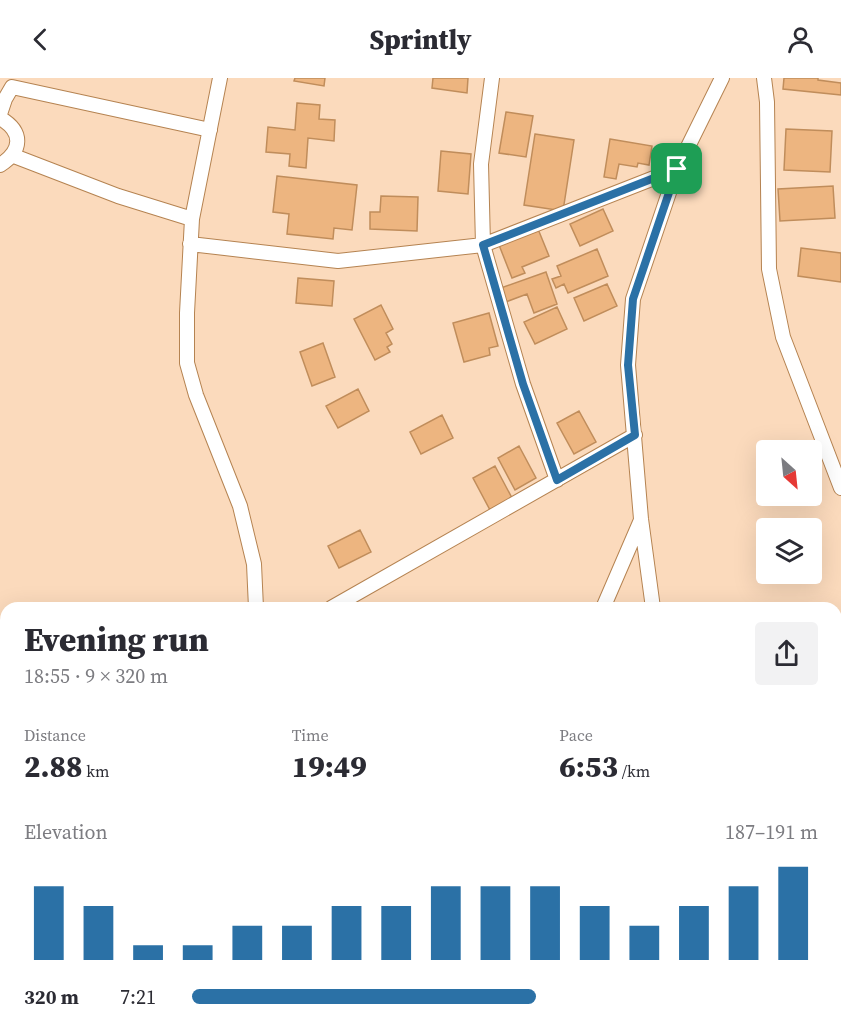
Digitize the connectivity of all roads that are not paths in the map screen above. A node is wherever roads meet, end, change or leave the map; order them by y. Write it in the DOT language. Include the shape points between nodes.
graph roads {
  1 [pos="220,78"];
  2 [pos="492,78"];
  3 [pos="722,78"];
  4 [pos="764,78"];
  5 [pos="6,85"];
  6 [pos="0,116"];
  7 [pos="210,130"];
  8 [pos="14,156"];
  9 [pos="0,165"];
  10 [pos="677,169"];
  11 [pos="192,219"];
  12 [pos="190,244"];
  13 [pos="483,245"];
  14 [pos="635,435"];
  15 [pos="557,480"];
  16 [pos="841,488"];
  17 [pos="641,519"];
  18 [pos="256,602"];
  19 [pos="342,602"];
  20 [pos="606,602"];
  21 [pos="652,602"];
  1 -- 7 [label="street"];
  2 -- 13 [label="street" via="481,164"];
  3 -- 10 [label="street"];
  4 -- 16 [label="street" via="771,280 783,337"];
  5 -- 6 [label="street"];
  5 -- 7 [label="street"];
  6 -- 8 [label="street" via="16,133"];
  7 -- 11 [label="street"];
  8 -- 9 [label="street"];
  8 -- 11 [label="street" via="118,196"];
  10 -- 13 [label="street"];
  10 -- 14 [label="street" via="633,299 628,365"];
  11 -- 12 [label="street"];
  12 -- 13 [label="street" via="338,261"];
  12 -- 18 [label="street" via="187,363 240,506 254,564"];
  13 -- 15 [label="street" via="523,384"];
  14 -- 15 [label="street"];
  14 -- 17 [label="street"];
  15 -- 19 [label="street"];
  17 -- 20 [label="street"];
  17 -- 21 [label="street"];
}
